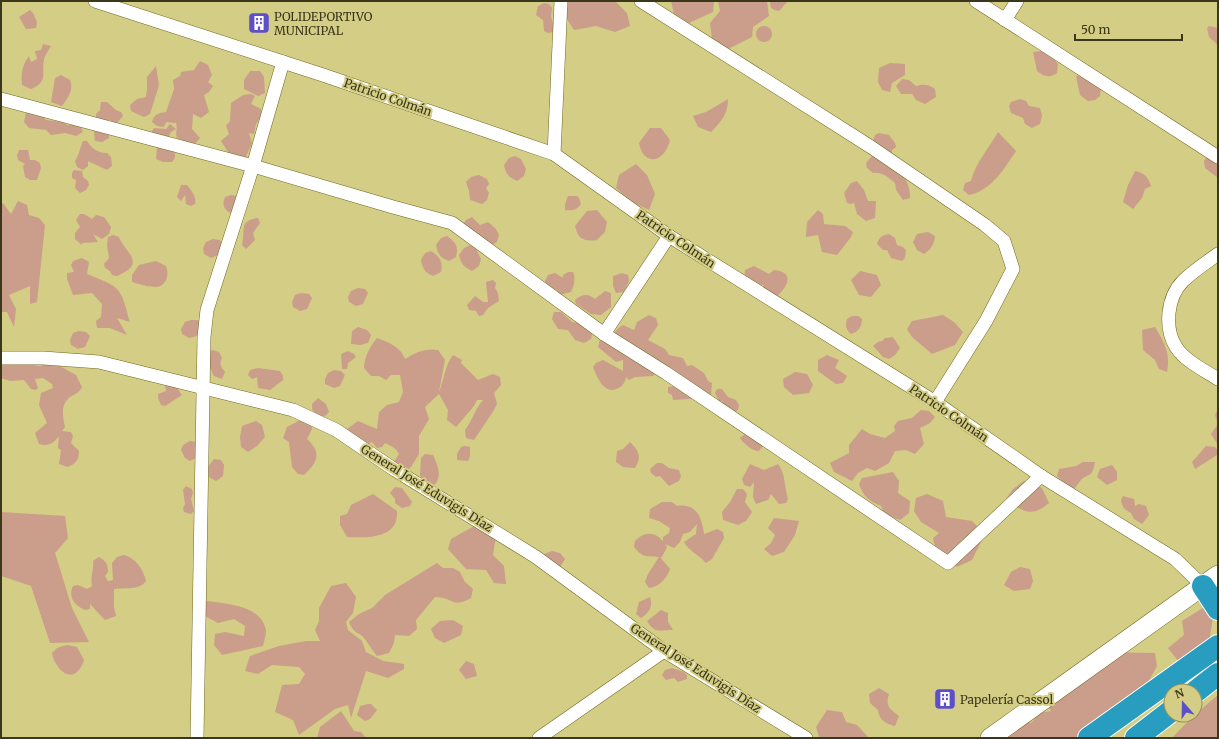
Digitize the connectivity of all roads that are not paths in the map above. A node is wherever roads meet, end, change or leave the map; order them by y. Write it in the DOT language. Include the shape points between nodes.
graph roads {
  1 [pos="96,1"];
  2 [pos="561,1"];
  3 [pos="640,1"];
  4 [pos="976,1"];
  5 [pos="1017,1"];
  6 [pos="1005,20"];
  7 [pos="283,62"];
  8 [pos="1,99"];
  9 [pos="554,154"];
  10 [pos="1218,157"];
  11 [pos="253,166"];
  12 [pos="669,236"];
  13 [pos="1218,254"];
  14 [pos="604,334"];
  15 [pos="1,358"];
  16 [pos="1218,379"];
  17 [pos="203,389"];
  18 [pos="934,402"];
  19 [pos="1040,476"];
  20 [pos="1210,580"];
  21 [pos="1218,609"];
  22 [pos="1218,646"];
  23 [pos="664,651"];
  24 [pos="1218,674"];
  25 [pos="1203,686"];
  26 [pos="1163,717"];
  27 [pos="197,738"];
  28 [pos="539,738"];
  29 [pos="806,738"];
  30 [pos="990,738"];
  31 [pos="1089,738"];
  32 [pos="1136,738"];
  1 -- 7 [label="street, Patricio Colmán"];
  2 -- 9 [label="street"];
  3 -- 18 [label="street" via="871,147 985,225 1004,241 1014,269 986,321"];
  4 -- 6 [label="street"];
  5 -- 6 [label="street"];
  6 -- 10 [label="street"];
  7 -- 9 [label="street, Patricio Colmán"];
  7 -- 11 [label="street"];
  8 -- 11 [label="street"];
  9 -- 12 [label="street, Patricio Colmán"];
  11 -- 14 [label="street" via="452,223"];
  11 -- 17 [label="street" via="207,310"];
  12 -- 14 [label="street"];
  12 -- 18 [label="street, Patricio Colmán"];
  13 -- 16 [label="street" via="1183,281 1173,296 1169,311 1169,328 1176,347"];
  14 -- 19 [label="street" via="948,562"];
  15 -- 17 [label="street, General José Eduvigis Díaz" via="100,362"];
  17 -- 23 [label="street, General José Eduvigis Díaz" via="293,410 336,430 395,470 536,557"];
  17 -- 27 [label="street"];
  18 -- 19 [label="street, Patricio Colmán"];
  19 -- 20 [label="street, Patricio Colmán"];
  20 -- 21 [label="highway"];
  20 -- 30 [label="street"];
  22 -- 31 [label="highway"];
  23 -- 28 [label="street"];
  23 -- 29 [label="street, General José Eduvigis Díaz"];
  24 -- 25 [label="highway"];
  26 -- 32 [label="highway"];
}
